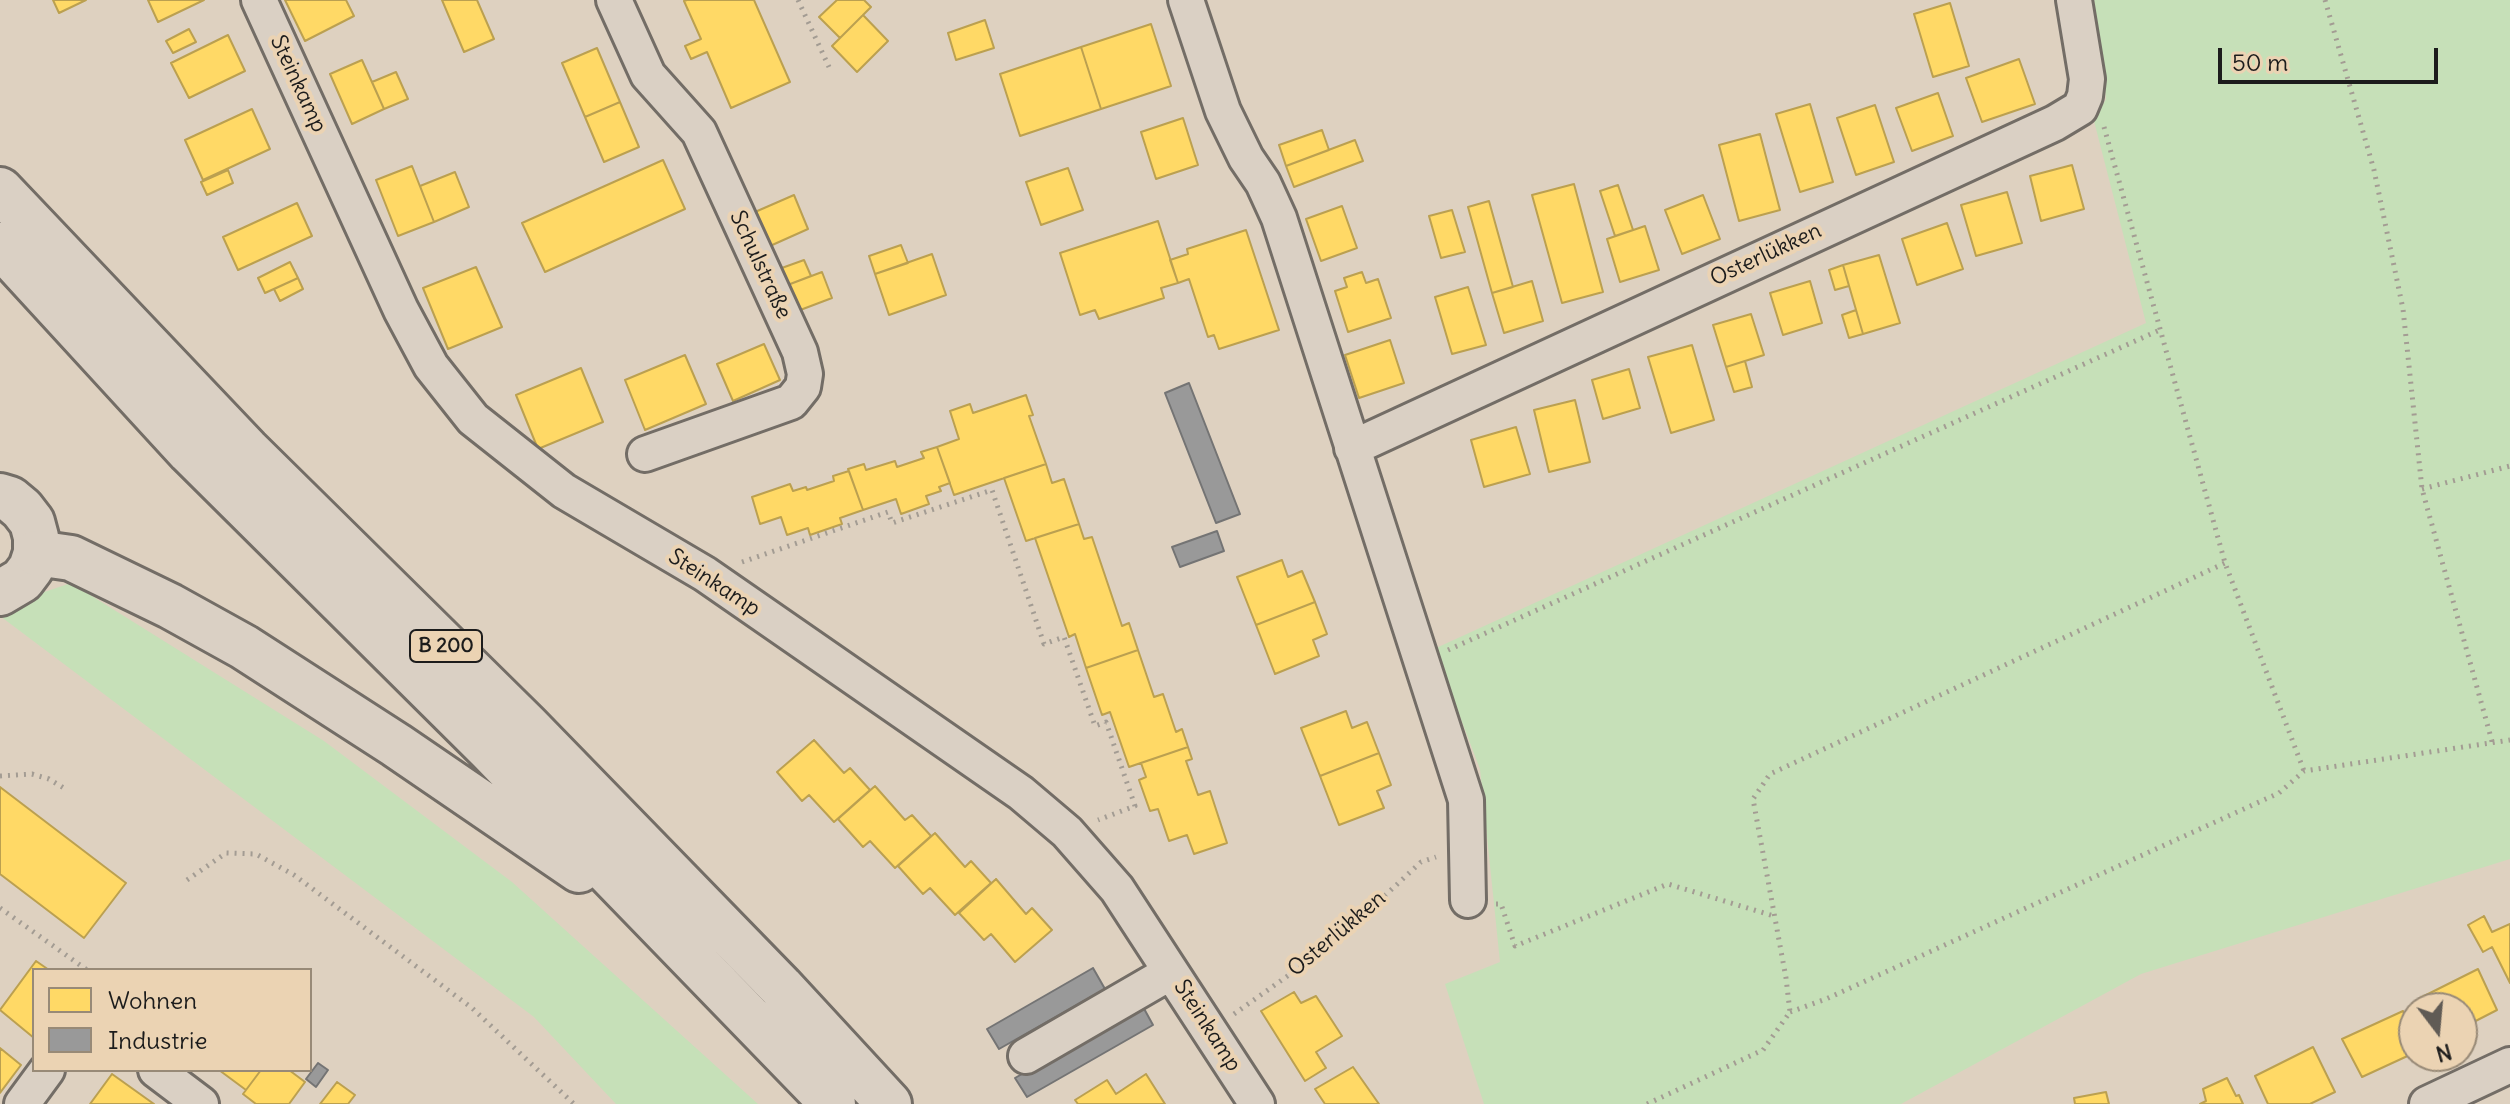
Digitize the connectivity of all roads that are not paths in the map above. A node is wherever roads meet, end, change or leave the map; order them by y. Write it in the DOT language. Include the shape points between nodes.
graph roads {
  1 [pos="259,0"];
  2 [pos="614,0"];
  3 [pos="1186,0"];
  4 [pos="2074,0"];
  5 [pos="0,190"];
  6 [pos="0,245"];
  7 [pos="1352,448"];
  8 [pos="645,454"];
  9 [pos="0,496"];
  10 [pos="36,553"];
  11 [pos="0,593"];
  12 [pos="1468,900"];
  13 [pos="657,923"];
  14 [pos="1171,972"];
  15 [pos="1026,1056"];
  16 [pos="2510,1065"];
  17 [pos="46,1072"];
  18 [pos="159,1072"];
  19 [pos="22,1104"];
  20 [pos="201,1104"];
  21 [pos="833,1104"];
  22 [pos="889,1104"];
  23 [pos="1257,1104"];
  24 [pos="2427,1104"];
  1 -- 14 [label="street, Steinkamp" via="394,296 431,366 473,419 564,491 705,574 1021,793 1067,832 1117,889"];
  2 -- 8 [label="street, Schulstraße" via="648,75 699,132 800,352 805,374 803,387 791,402"];
  3 -- 7 [label="street" via="1223,111 1279,218"];
  4 -- 7 [label="street, Osterlükken" via="2087,79 2080,108"];
  5 -- 22 [label="main road, B 200" via="247,450 527,726"];
  6 -- 13 [label="main road, B 200" via="190,452"];
  7 -- 12 [label="street" via="1466,800"];
  9 -- 10 [label="main road" via="32,522"];
  10 -- 11 [label="main road" via="22,580"];
  10 -- 13 [label="main road" via="71,558 244,647"];
  13 -- 21 [label="main road, B 200"];
  14 -- 15 [label="street"];
  14 -- 23 [label="street, Steinkamp"];
  16 -- 24 [label="street"];
  17 -- 19 [label="street"];
  18 -- 20 [label="street"];
}
